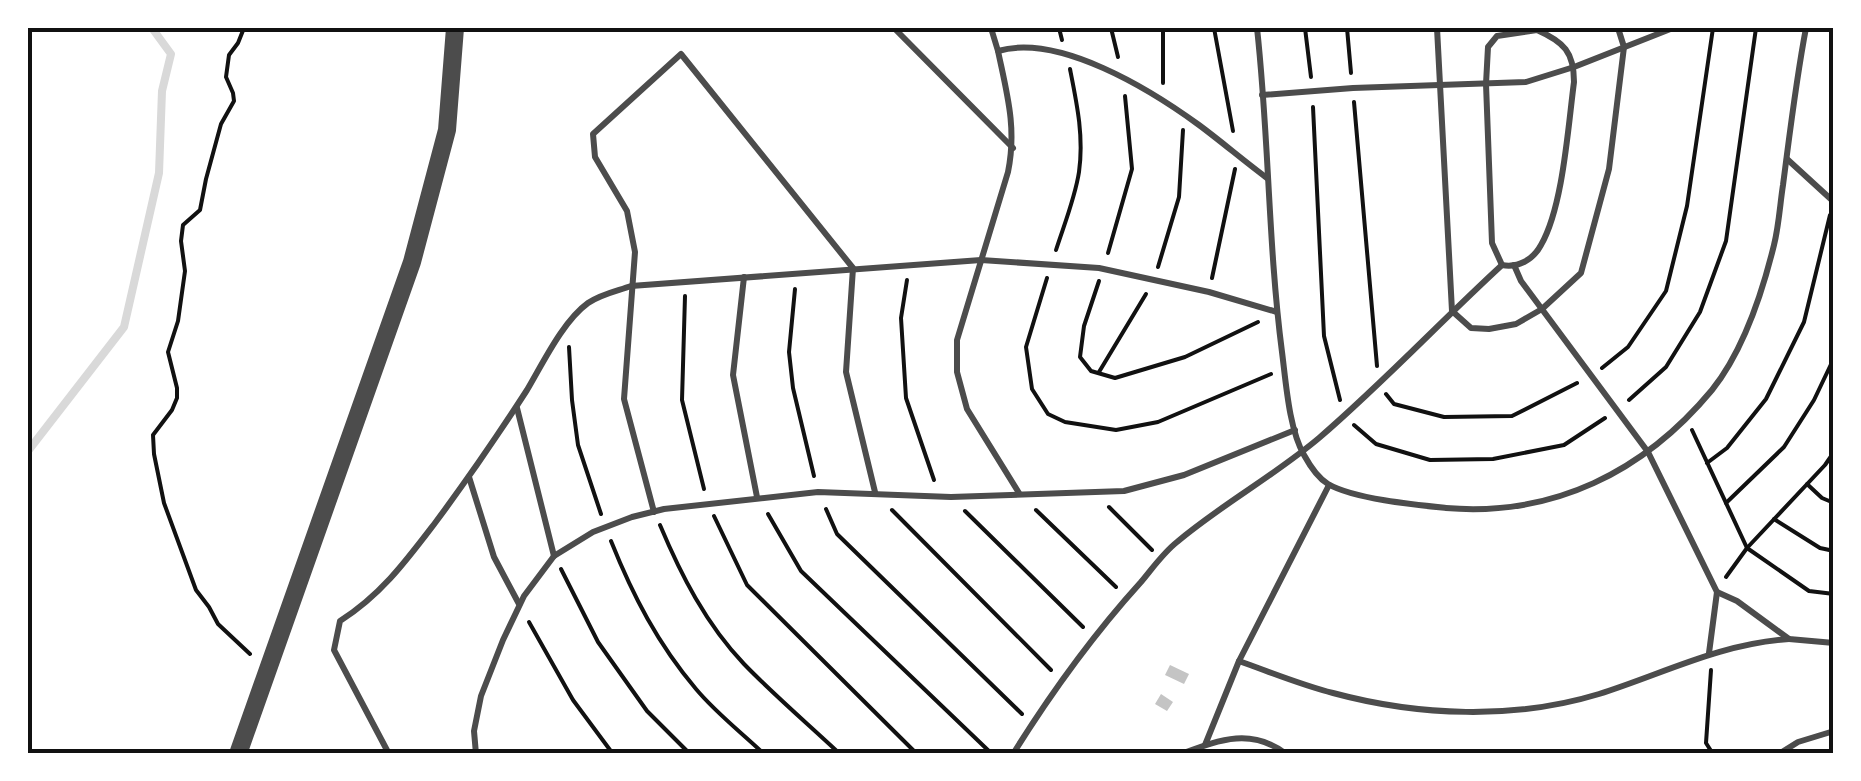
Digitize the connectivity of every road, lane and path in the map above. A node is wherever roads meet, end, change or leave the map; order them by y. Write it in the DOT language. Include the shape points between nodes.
graph roads {
  1 [pos="244,28"];
  2 [pos="455,28"];
  3 [pos="894,28"];
  4 [pos="991,28"];
  5 [pos="1059,28"];
  6 [pos="1111,28"];
  7 [pos="1163,28"];
  8 [pos="1257,28"];
  9 [pos="1437,28"];
  10 [pos="1618,28"];
  11 [pos="1673,28"];
  12 [pos="1806,28"];
  13 [pos="1538,29"];
  14 [pos="1624,47"];
  15 [pos="998,51"];
  16 [pos="1066,53"];
  17 [pos="1574,67"];
  18 [pos="1123,77"];
  19 [pos="1486,84"];
  20 [pos="1441,85"];
  21 [pos="1262,95"];
  22 [pos="1162,102"];
  23 [pos="1184,116"];
  24 [pos="1013,148"];
  25 [pos="1787,159"];
  26 [pos="1267,178"];
  27 [pos="1833,202"];
  28 [pos="980,260"];
  29 [pos="910,264"];
  30 [pos="1051,265"];
  31 [pos="1502,265"];
  32 [pos="1514,266"];
  33 [pos="853,268"];
  34 [pos="1103,269"];
  35 [pos="796,273"];
  36 [pos="744,277"];
  37 [pos="1154,280"];
  38 [pos="686,282"];
  39 [pos="632,286"];
  40 [pos="1542,309"];
  41 [pos="1452,311"];
  42 [pos="1277,312"];
  43 [pos="1262,320"];
  44 [pos="568,324"];
  45 [pos="1834,358"];
  46 [pos="1284,368"];
  47 [pos="1098,373"];
  48 [pos="516,406"];
  49 [pos="1686,416"];
  50 [pos="1295,430"];
  51 [pos="1302,452"];
  52 [pos="1648,452"];
  53 [pos="1834,452"];
  54 [pos="1708,463"];
  55 [pos="469,476"];
  56 [pos="1329,484"];
  57 [pos="1806,484"];
  58 [pos="818,492"];
  59 [pos="875,492"];
  60 [pos="1095,492"];
  61 [pos="1019,493"];
  62 [pos="758,497"];
  63 [pos="952,497"];
  64 [pos="708,503"];
  65 [pos="1726,503"];
  66 [pos="1834,503"];
  67 [pos="654,512"];
  68 [pos="1774,518"];
  69 [pos="606,527"];
  70 [pos="1747,548"];
  71 [pos="1834,550"];
  72 [pos="554,556"];
  73 [pos="1161,559"];
  74 [pos="1724,580"];
  75 [pos="1717,592"];
  76 [pos="1834,594"];
  77 [pos="1127,597"];
  78 [pos="520,605"];
  79 [pos="1094,638"];
  80 [pos="1789,639"];
  81 [pos="1834,643"];
  82 [pos="1710,658"];
  83 [pos="1239,661"];
  84 [pos="266,672"];
  85 [pos="1062,680"];
  86 [pos="1033,724"];
  87 [pos="1834,732"];
  88 [pos="1205,745"];
  89 [pos="238,754"];
  90 [pos="389,754"];
  91 [pos="476,754"];
  92 [pos="613,754"];
  93 [pos="690,754"];
  94 [pos="764,754"];
  95 [pos="840,754"];
  96 [pos="917,754"];
  97 [pos="992,754"];
  98 [pos="1013,754"];
  99 [pos="1181,754"];
  100 [pos="1286,754"];
  101 [pos="1712,754"];
  102 [pos="1780,754"];
  1 -- 84 [label="path" via="227,66 234,101 220,124 200,210 183,226 185,271 168,352 177,398 153,436 164,502 196,590 218,624"];
  2 -- 84 [label="street" via="447,130 412,262"];
  3 -- 24 [label="lane"];
  4 -- 15 [label="lane"];
  5 -- 16 [label="path"];
  6 -- 18 [label="path"];
  7 -- 22 [label="path"];
  8 -- 21 [label="lane"];
  9 -- 20 [label="lane"];
  10 -- 14 [label="lane"];
  11 -- 14 [label="lane"];
  12 -- 25 [label="lane"];
  13 -- 17 [label="lane" via="1566,49"];
  13 -- 19 [label="lane" via="1492,40"];
  14 -- 17 [label="lane"];
  14 -- 40 [label="lane" via="1609,169 1581,273"];
  15 -- 16 [label="lane"];
  15 -- 24 [label="lane"];
  16 -- 18 [label="lane"];
  16 -- 30 [label="path" via="1082,138 1079,176"];
  17 -- 19 [label="lane" via="1526,82"];
  17 -- 32 [label="lane" via="1551,219 1542,244"];
  18 -- 22 [label="lane"];
  18 -- 34 [label="path" via="1132,169"];
  19 -- 20 [label="lane"];
  19 -- 31 [label="lane" via="1492,243"];
  20 -- 21 [label="lane"];
  20 -- 41 [label="lane"];
  21 -- 26 [label="lane"];
  22 -- 23 [label="lane"];
  23 -- 26 [label="lane"];
  23 -- 37 [label="path" via="1179,197"];
  24 -- 28 [label="lane"];
  25 -- 27 [label="lane"];
  25 -- 49 [label="lane" via="1775,242 1739,347"];
  26 -- 42 [label="lane"];
  27 -- 54 [label="path" via="1804,322 1766,399"];
  28 -- 29 [label="lane"];
  28 -- 30 [label="lane"];
  28 -- 61 [label="lane" via="957,340 956,372 967,410"];
  29 -- 33 [label="lane"];
  29 -- 63 [label="path" via="901,318 906,398 936,485"];
  30 -- 34 [label="lane"];
  30 -- 46 [label="path" via="1026,347 1032,389 1048,414 1065,422 1116,430 1158,422"];
  31 -- 32 [label="lane"];
  31 -- 41 [label="lane"];
  32 -- 40 [label="lane"];
  33 -- 35 [label="lane"];
  33 -- 39 [label="lane" via="681,54 593,134 595,157 627,211 635,252"];
  33 -- 59 [label="lane" via="846,372"];
  34 -- 37 [label="lane"];
  34 -- 47 [label="path" via="1080,357"];
  35 -- 36 [label="lane"];
  35 -- 58 [label="path" via="789,352"];
  36 -- 38 [label="lane"];
  36 -- 62 [label="lane" via="733,376"];
  37 -- 42 [label="lane"];
  37 -- 47 [label="path"];
  38 -- 39 [label="lane"];
  38 -- 64 [label="path" via="682,400"];
  39 -- 44 [label="lane" via="587,303"];
  39 -- 67 [label="lane" via="624,399"];
  40 -- 41 [label="lane" via="1490,330 1471,328"];
  40 -- 52 [label="lane"];
  41 -- 51 [label="lane"];
  42 -- 46 [label="lane"];
  43 -- 47 [label="path" via="1185,357 1115,378"];
  44 -- 48 [label="lane"];
  44 -- 69 [label="path" via="578,445"];
  45 -- 65 [label="path" via="1784,447"];
  46 -- 50 [label="lane"];
  48 -- 55 [label="lane"];
  48 -- 72 [label="lane"];
  49 -- 52 [label="lane"];
  49 -- 54 [label="path"];
  50 -- 51 [label="lane"];
  50 -- 60 [label="lane" via="1184,475"];
  51 -- 56 [label="lane"];
  51 -- 73 [label="lane"];
  52 -- 56 [label="lane" via="1594,484 1500,508 1428,506"];
  52 -- 75 [label="lane"];
  53 -- 57 [label="path"];
  54 -- 65 [label="path"];
  55 -- 78 [label="lane" via="494,556"];
  55 -- 90 [label="lane" via="399,569 340,622 334,650"];
  56 -- 83 [label="lane"];
  57 -- 66 [label="path"];
  57 -- 68 [label="path"];
  58 -- 59 [label="lane"];
  58 -- 62 [label="lane"];
  58 -- 86 [label="path" via="837,534"];
  59 -- 63 [label="lane"];
  59 -- 85 [label="path"];
  60 -- 61 [label="lane"];
  60 -- 73 [label="path"];
  61 -- 63 [label="lane"];
  61 -- 77 [label="path"];
  62 -- 64 [label="lane"];
  62 -- 97 [label="path" via="800,572"];
  63 -- 79 [label="path"];
  64 -- 67 [label="lane"];
  64 -- 96 [label="path" via="748,585"];
  65 -- 70 [label="path"];
  67 -- 69 [label="lane"];
  67 -- 95 [label="path" via="706,616 742,662"];
  68 -- 70 [label="path"];
  68 -- 71 [label="path"];
  69 -- 72 [label="lane"];
  69 -- 94 [label="path" via="633,594 663,644 698,691"];
  70 -- 74 [label="path"];
  70 -- 76 [label="path" via="1809,591"];
  72 -- 78 [label="lane"];
  72 -- 93 [label="path" via="598,642 647,711"];
  73 -- 77 [label="lane"];
  75 -- 80 [label="lane"];
  75 -- 82 [label="lane"];
  77 -- 79 [label="lane"];
  78 -- 91 [label="lane" via="481,696"];
  78 -- 92 [label="path" via="573,700"];
  79 -- 85 [label="lane"];
  80 -- 81 [label="lane"];
  80 -- 82 [label="lane"];
  82 -- 83 [label="lane" via="1593,696 1504,710 1368,702"];
  82 -- 101 [label="path" via="1706,743"];
  83 -- 88 [label="lane"];
  84 -- 89 [label="street"];
  85 -- 86 [label="lane"];
  86 -- 98 [label="lane"];
  87 -- 102 [label="lane"];
  88 -- 99 [label="lane"];
  88 -- 100 [label="lane" via="1250,737"];
}
